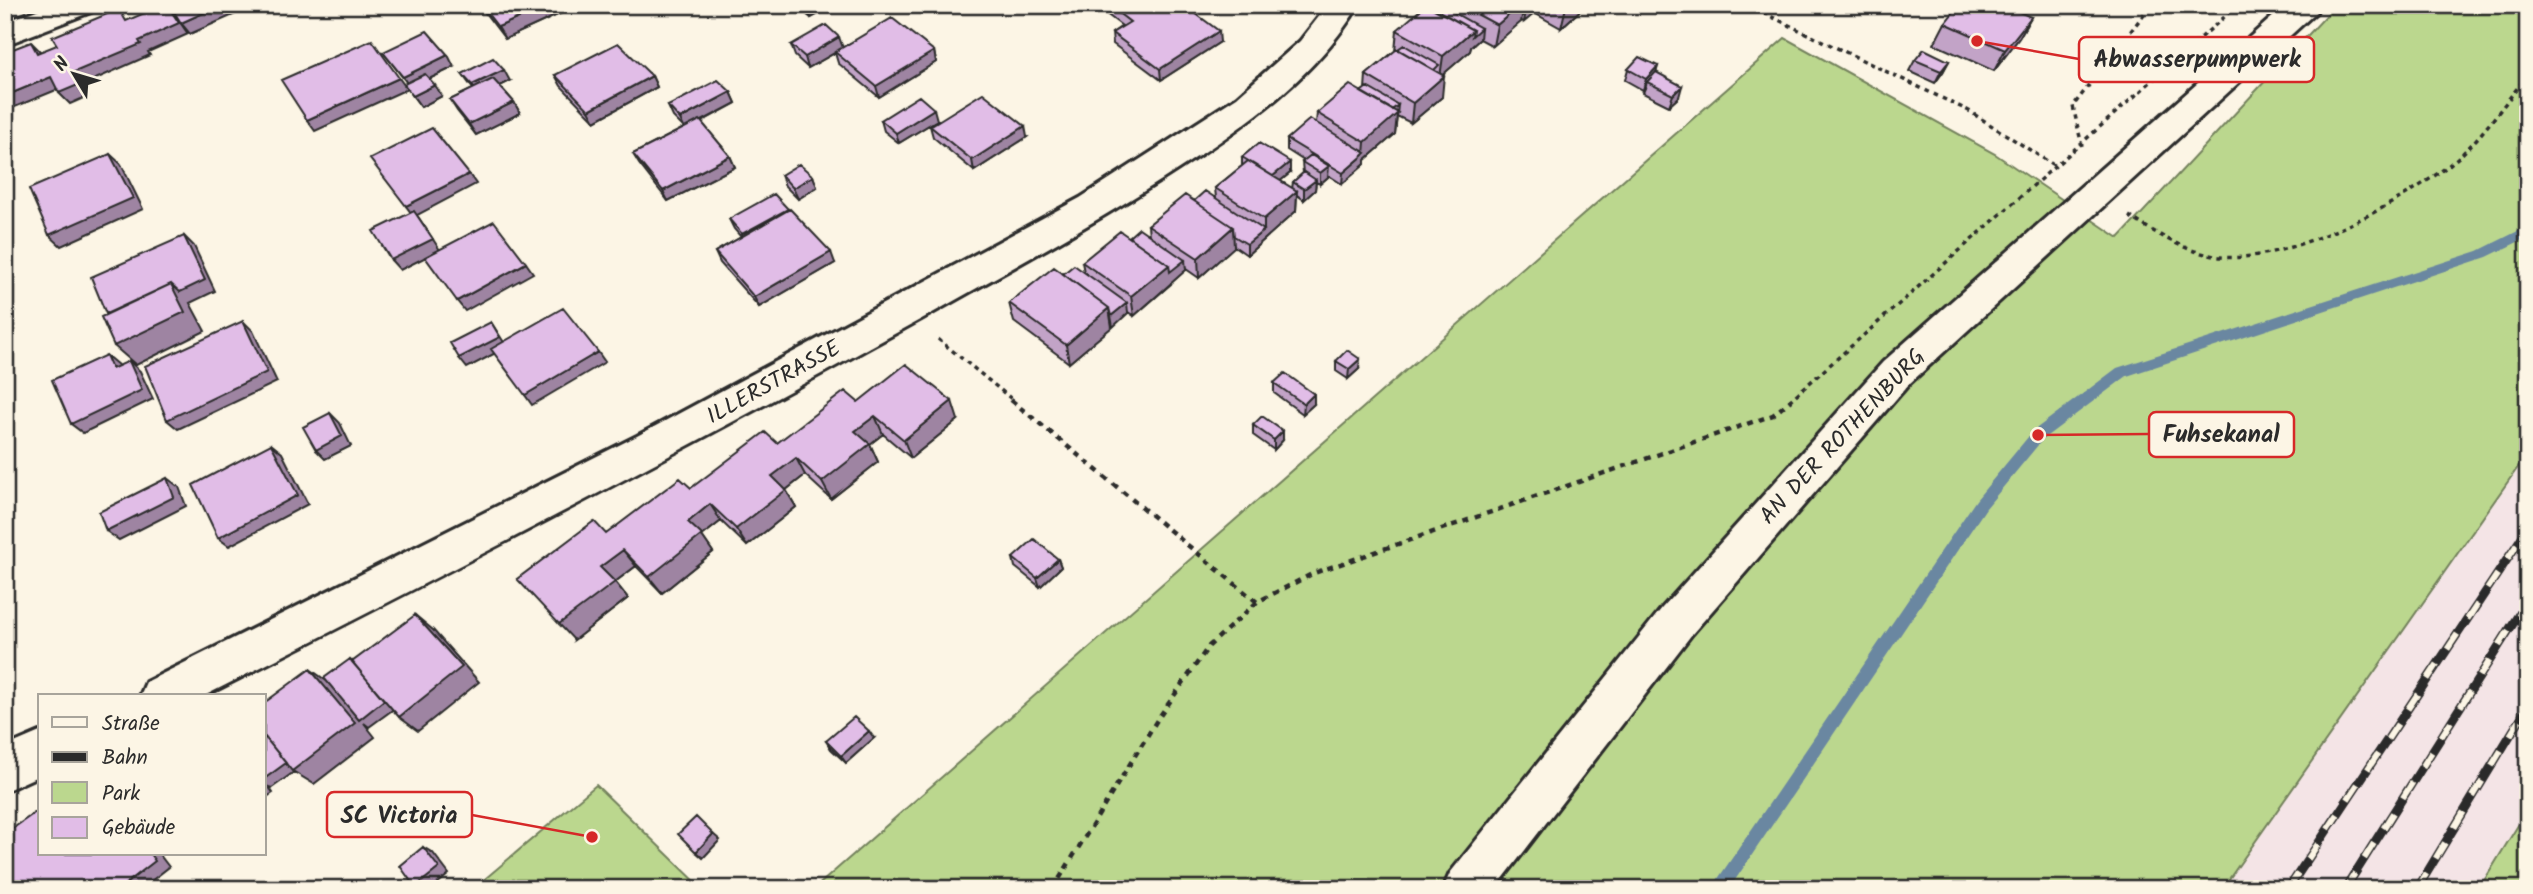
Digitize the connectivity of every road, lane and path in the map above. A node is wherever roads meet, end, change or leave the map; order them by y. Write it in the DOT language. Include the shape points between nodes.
graph roads {
  1 [pos="80,5"];
  2 [pos="1344,5"];
  3 [pos="1747,5"];
  4 [pos="2151,5"];
  5 [pos="2238,5"];
  6 [pos="2304,6"];
  7 [pos="5,34"];
  8 [pos="2528,75"];
  9 [pos="2082,144"];
  10 [pos="2055,167"];
  11 [pos="2095,194"];
  12 [pos="905,311"];
  13 [pos="1257,602"];
  14 [pos="164,694"];
  15 [pos="38,754"];
  16 [pos="5,770"];
  17 [pos="1053,889"];
  18 [pos="1466,889"];
  1 -- 7 [label="main road"];
  2 -- 12 [label="main road, ILLERSTRASSE" via="1315,46 1228,121 1140,179"];
  3 -- 10 [label="path" via="1969,111"];
  4 -- 9 [label="path" via="2073,106"];
  5 -- 9 [label="path"];
  6 -- 11 [label="main road, AN DER ROTHENBURG"];
  8 -- 11 [label="path" via="2455,160 2394,204 2357,222 2252,256 2199,253"];
  9 -- 10 [label="path"];
  9 -- 11 [label="path"];
  10 -- 13 [label="path" via="1773,415 1314,573"];
  11 -- 18 [label="main road, AN DER ROTHENBURG" via="1896,373 1677,621"];
  12 -- 13 [label="path"];
  12 -- 14 [label="main road, ILLERSTRASSE" via="689,430"];
  13 -- 17 [label="path" via="1201,656"];
  15 -- 16 [label="main road"];
}
